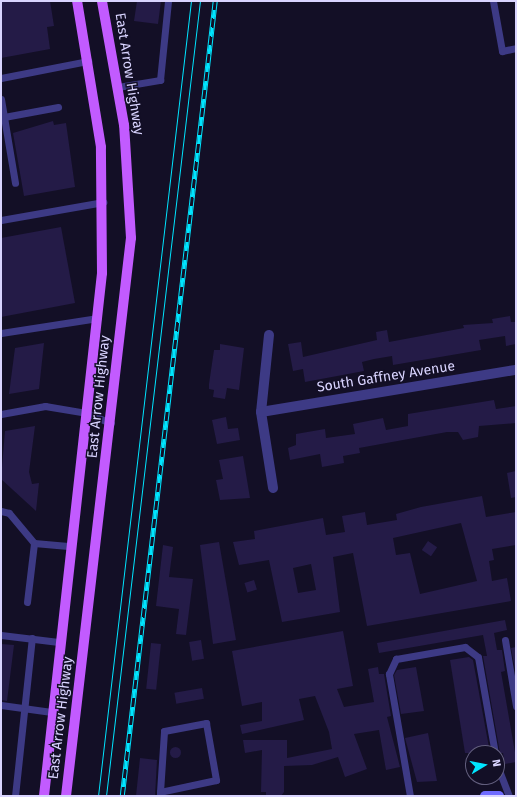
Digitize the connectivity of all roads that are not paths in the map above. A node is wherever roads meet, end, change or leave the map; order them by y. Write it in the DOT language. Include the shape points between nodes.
graph roads {
  1 [pos="77,1"];
  2 [pos="102,1"];
  3 [pos="168,1"];
  4 [pos="493,1"];
  5 [pos="516,48"];
  6 [pos="88,61"];
  7 [pos="1,78"];
  8 [pos="118,87"];
  9 [pos="1,98"];
  10 [pos="58,107"];
  11 [pos="4,117"];
  12 [pos="15,183"];
  13 [pos="103,202"];
  14 [pos="1,220"];
  15 [pos="98,318"];
  16 [pos="1,333"];
  17 [pos="269,335"];
  18 [pos="516,370"];
  19 [pos="261,412"];
  20 [pos="87,413"];
  21 [pos="1,414"];
  22 [pos="111,423"];
  23 [pos="272,488"];
  24 [pos="1,511"];
  25 [pos="34,543"];
  26 [pos="71,546"];
  27 [pos="27,602"];
  28 [pos="1,635"];
  29 [pos="32,638"];
  30 [pos="505,640"];
  31 [pos="59,642"];
  32 [pos="1,705"];
  33 [pos="516,706"];
  34 [pos="25,708"];
  35 [pos="52,712"];
  36 [pos="494,745"];
  37 [pos="505,785"];
  38 [pos="160,794"];
  39 [pos="15,796"];
  40 [pos="44,796"];
  41 [pos="66,796"];
  42 [pos="410,796"];
  43 [pos="485,796"];
  44 [pos="499,796"];
  45 [pos="509,796"];
  1 -- 6 [label="main road, East Arrow Highway"];
  2 -- 8 [label="main road, East Arrow Highway"];
  3 -- 8 [label="lane" via="160,80"];
  4 -- 5 [label="lane" via="502,51"];
  6 -- 7 [label="lane"];
  6 -- 13 [label="main road, East Arrow Highway" via="101,147"];
  8 -- 22 [label="main road, East Arrow Highway" via="129,173 131,238"];
  9 -- 11 [label="lane"];
  10 -- 11 [label="lane"];
  11 -- 12 [label="lane"];
  13 -- 14 [label="lane"];
  13 -- 15 [label="main road, East Arrow Highway" via="102,273"];
  15 -- 16 [label="lane"];
  15 -- 20 [label="main road, East Arrow Highway"];
  17 -- 19 [label="street"];
  18 -- 19 [label="street, South Gaffney Avenue"];
  19 -- 23 [label="street"];
  20 -- 21 [label="lane" via="45,406"];
  20 -- 22 [label="lane"];
  20 -- 26 [label="main road, East Arrow Highway"];
  22 -- 41 [label="main road, East Arrow Highway"];
  24 -- 25 [label="lane" via="9,513"];
  25 -- 26 [label="lane"];
  25 -- 27 [label="lane"];
  26 -- 31 [label="main road, East Arrow Highway"];
  28 -- 29 [label="lane"];
  29 -- 31 [label="lane"];
  29 -- 34 [label="lane"];
  30 -- 33 [label="lane"];
  31 -- 35 [label="main road, East Arrow Highway"];
  32 -- 34 [label="lane"];
  34 -- 35 [label="lane"];
  34 -- 39 [label="lane"];
  35 -- 40 [label="main road, East Arrow Highway"];
  36 -- 42 [label="lane" via="478,657 465,647 396,659 389,674"];
  37 -- 45 [label="lane"];
  38 -- 38 [label="lane" via="164,731 206,723 216,780"];
  43 -- 44 [label="main road"];
}
